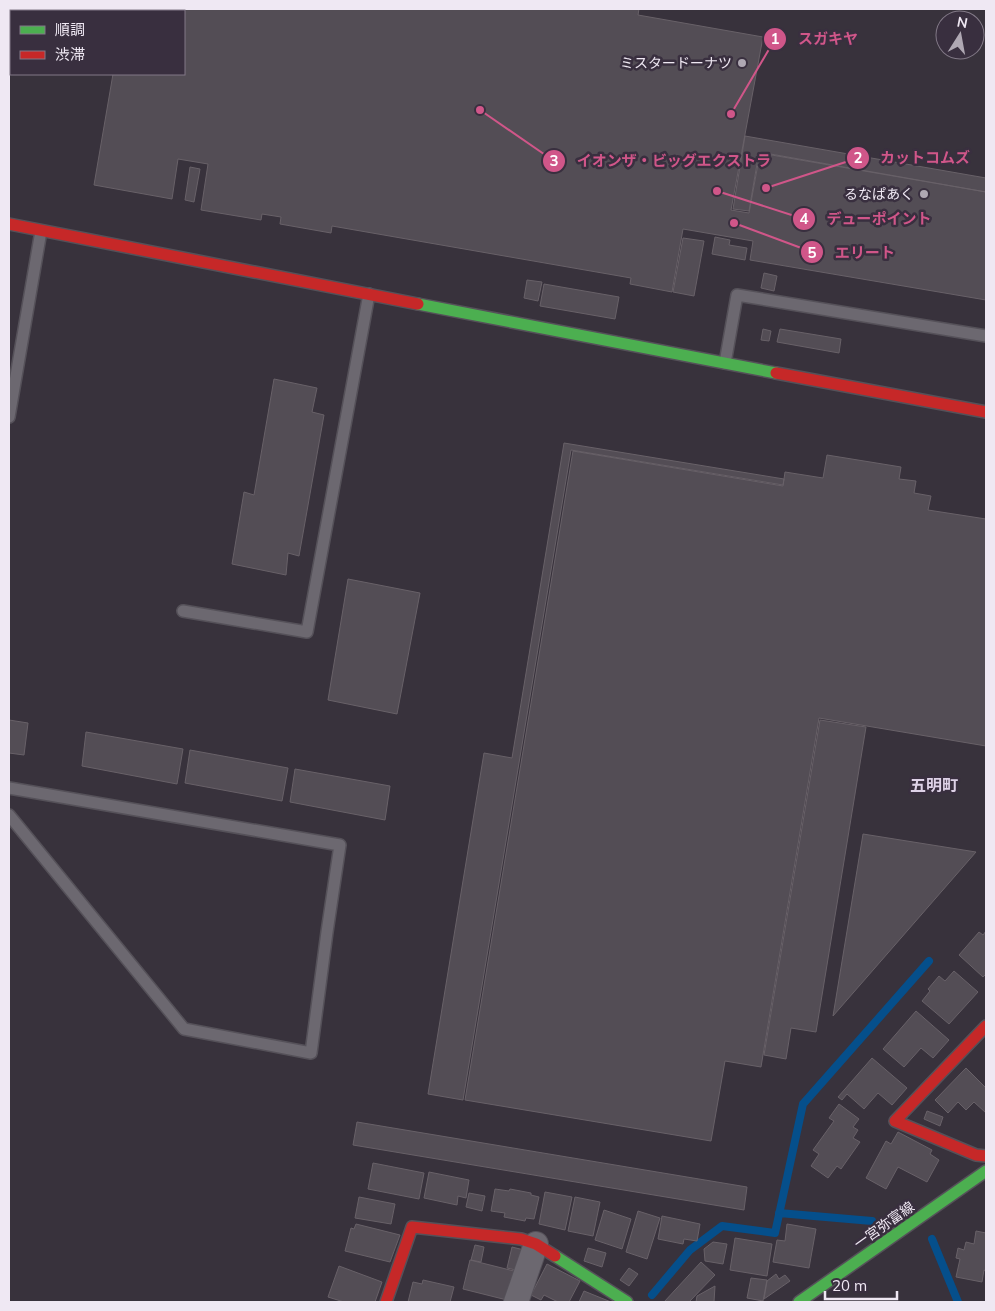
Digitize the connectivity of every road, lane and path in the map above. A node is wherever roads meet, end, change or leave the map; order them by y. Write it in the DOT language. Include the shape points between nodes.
graph roads {
  1 [pos="9,224"];
  2 [pos="41,231"];
  3 [pos="369,294"];
  4 [pos="986,336"];
  5 [pos="726,363"];
  6 [pos="986,412"];
  7 [pos="9,417"];
  8 [pos="183,611"];
  9 [pos="9,788"];
  10 [pos="9,815"];
  11 [pos="986,1026"];
  12 [pos="986,1156"];
  13 [pos="986,1171"];
  14 [pos="536,1244"];
  15 [pos="386,1302"];
  16 [pos="516,1302"];
  17 [pos="627,1302"];
  18 [pos="799,1302"];
  1 -- 2 [label="street"];
  2 -- 3 [label="street"];
  2 -- 7 [label="lane"];
  3 -- 5 [label="street"];
  3 -- 8 [label="lane" via="307,632"];
  4 -- 5 [label="lane" via="737,294"];
  5 -- 6 [label="street"];
  9 -- 10 [label="lane" via="340,846 311,1053 184,1029"];
  11 -- 12 [label="street" via="895,1121 976,1155"];
  13 -- 18 [label="street, 一宮弥富線"];
  14 -- 15 [label="street" via="521,1239 412,1227"];
  14 -- 16 [label="street"];
  14 -- 17 [label="street"];
}
